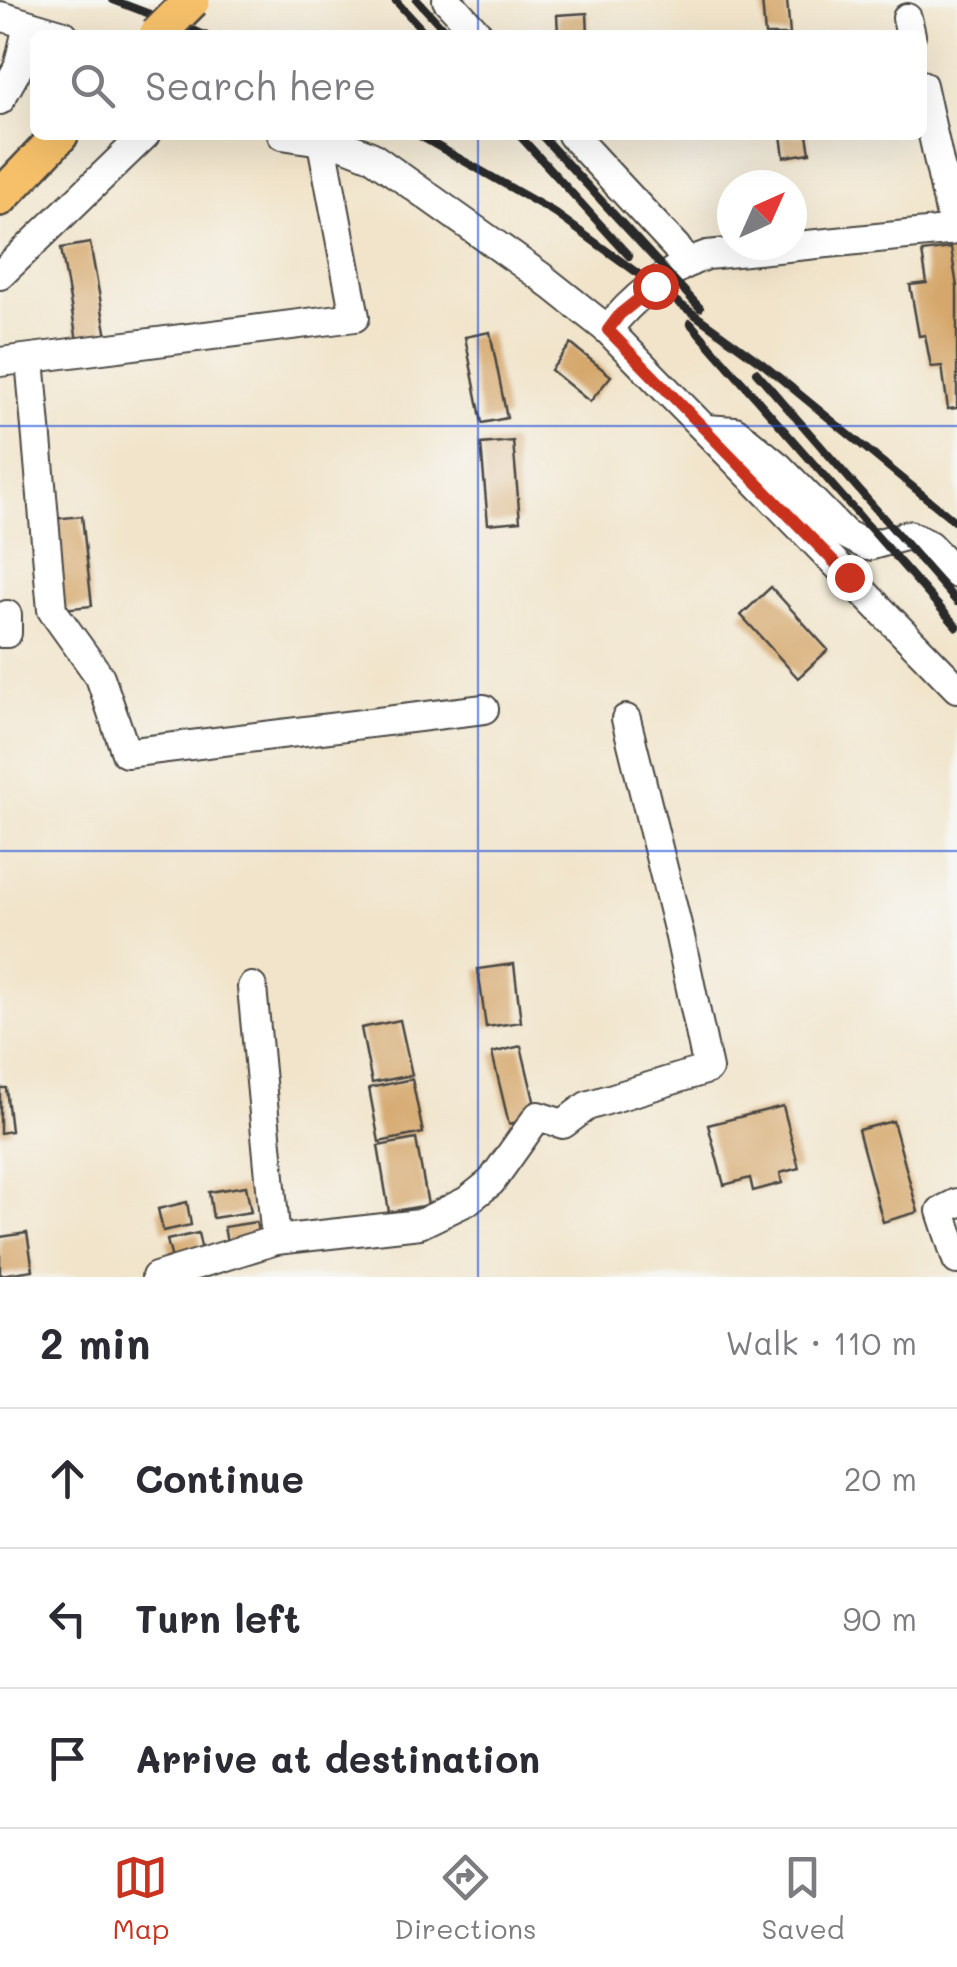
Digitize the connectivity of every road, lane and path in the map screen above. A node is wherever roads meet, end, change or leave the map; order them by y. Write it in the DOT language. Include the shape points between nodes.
graph roads {
  1 [pos="192,0"];
  2 [pos="447,0"];
  3 [pos="0,16"];
  4 [pos="28,24"];
  5 [pos="48,30"];
  6 [pos="162,30"];
  7 [pos="474,30"];
  8 [pos="0,100"];
  9 [pos="927,106"];
  10 [pos="55,140"];
  11 [pos="140,140"];
  12 [pos="307,140"];
  13 [pos="577,140"];
  14 [pos="322,143"];
  15 [pos="0,198"];
  16 [pos="956,230"];
  17 [pos="686,262"];
  18 [pos="0,275"];
  19 [pos="608,330"];
  20 [pos="30,359"];
  21 [pos="0,362"];
  22 [pos="706,429"];
  23 [pos="957,574"];
  24 [pos="957,688"];
  25 [pos="484,709"];
  26 [pos="626,719"];
  27 [pos="252,987"];
  28 [pos="957,1203"];
  29 [pos="276,1240"];
  30 [pos="957,1260"];
  31 [pos="156,1277"];
  1 -- 6 [label="main road, bridge"];
  2 -- 7 [label="street"];
  3 -- 4 [label="street"];
  4 -- 5 [label="street"];
  4 -- 8 [label="street" via="18,68"];
  9 -- 16 [label="street"];
  10 -- 15 [label="main road"];
  11 -- 18 [label="street"];
  12 -- 14 [label="street"];
  13 -- 17 [label="street"];
  14 -- 19 [label="street" via="372,156"];
  14 -- 20 [label="street" via="355,317"];
  16 -- 17 [label="street"];
  17 -- 19 [label="street"];
  19 -- 22 [label="street"];
  20 -- 21 [label="street"];
  20 -- 25 [label="street" via="52,610 100,676 126,754"];
  22 -- 23 [label="street" via="735,431 845,534 868,546 908,534"];
  22 -- 24 [label="street"];
  26 -- 29 [label="street" via="708,1069 586,1106 564,1124 538,1116 491,1182 420,1224"];
  27 -- 29 [label="street"];
  28 -- 30 [label="street" via="941,1211"];
  29 -- 31 [label="street"];
}
